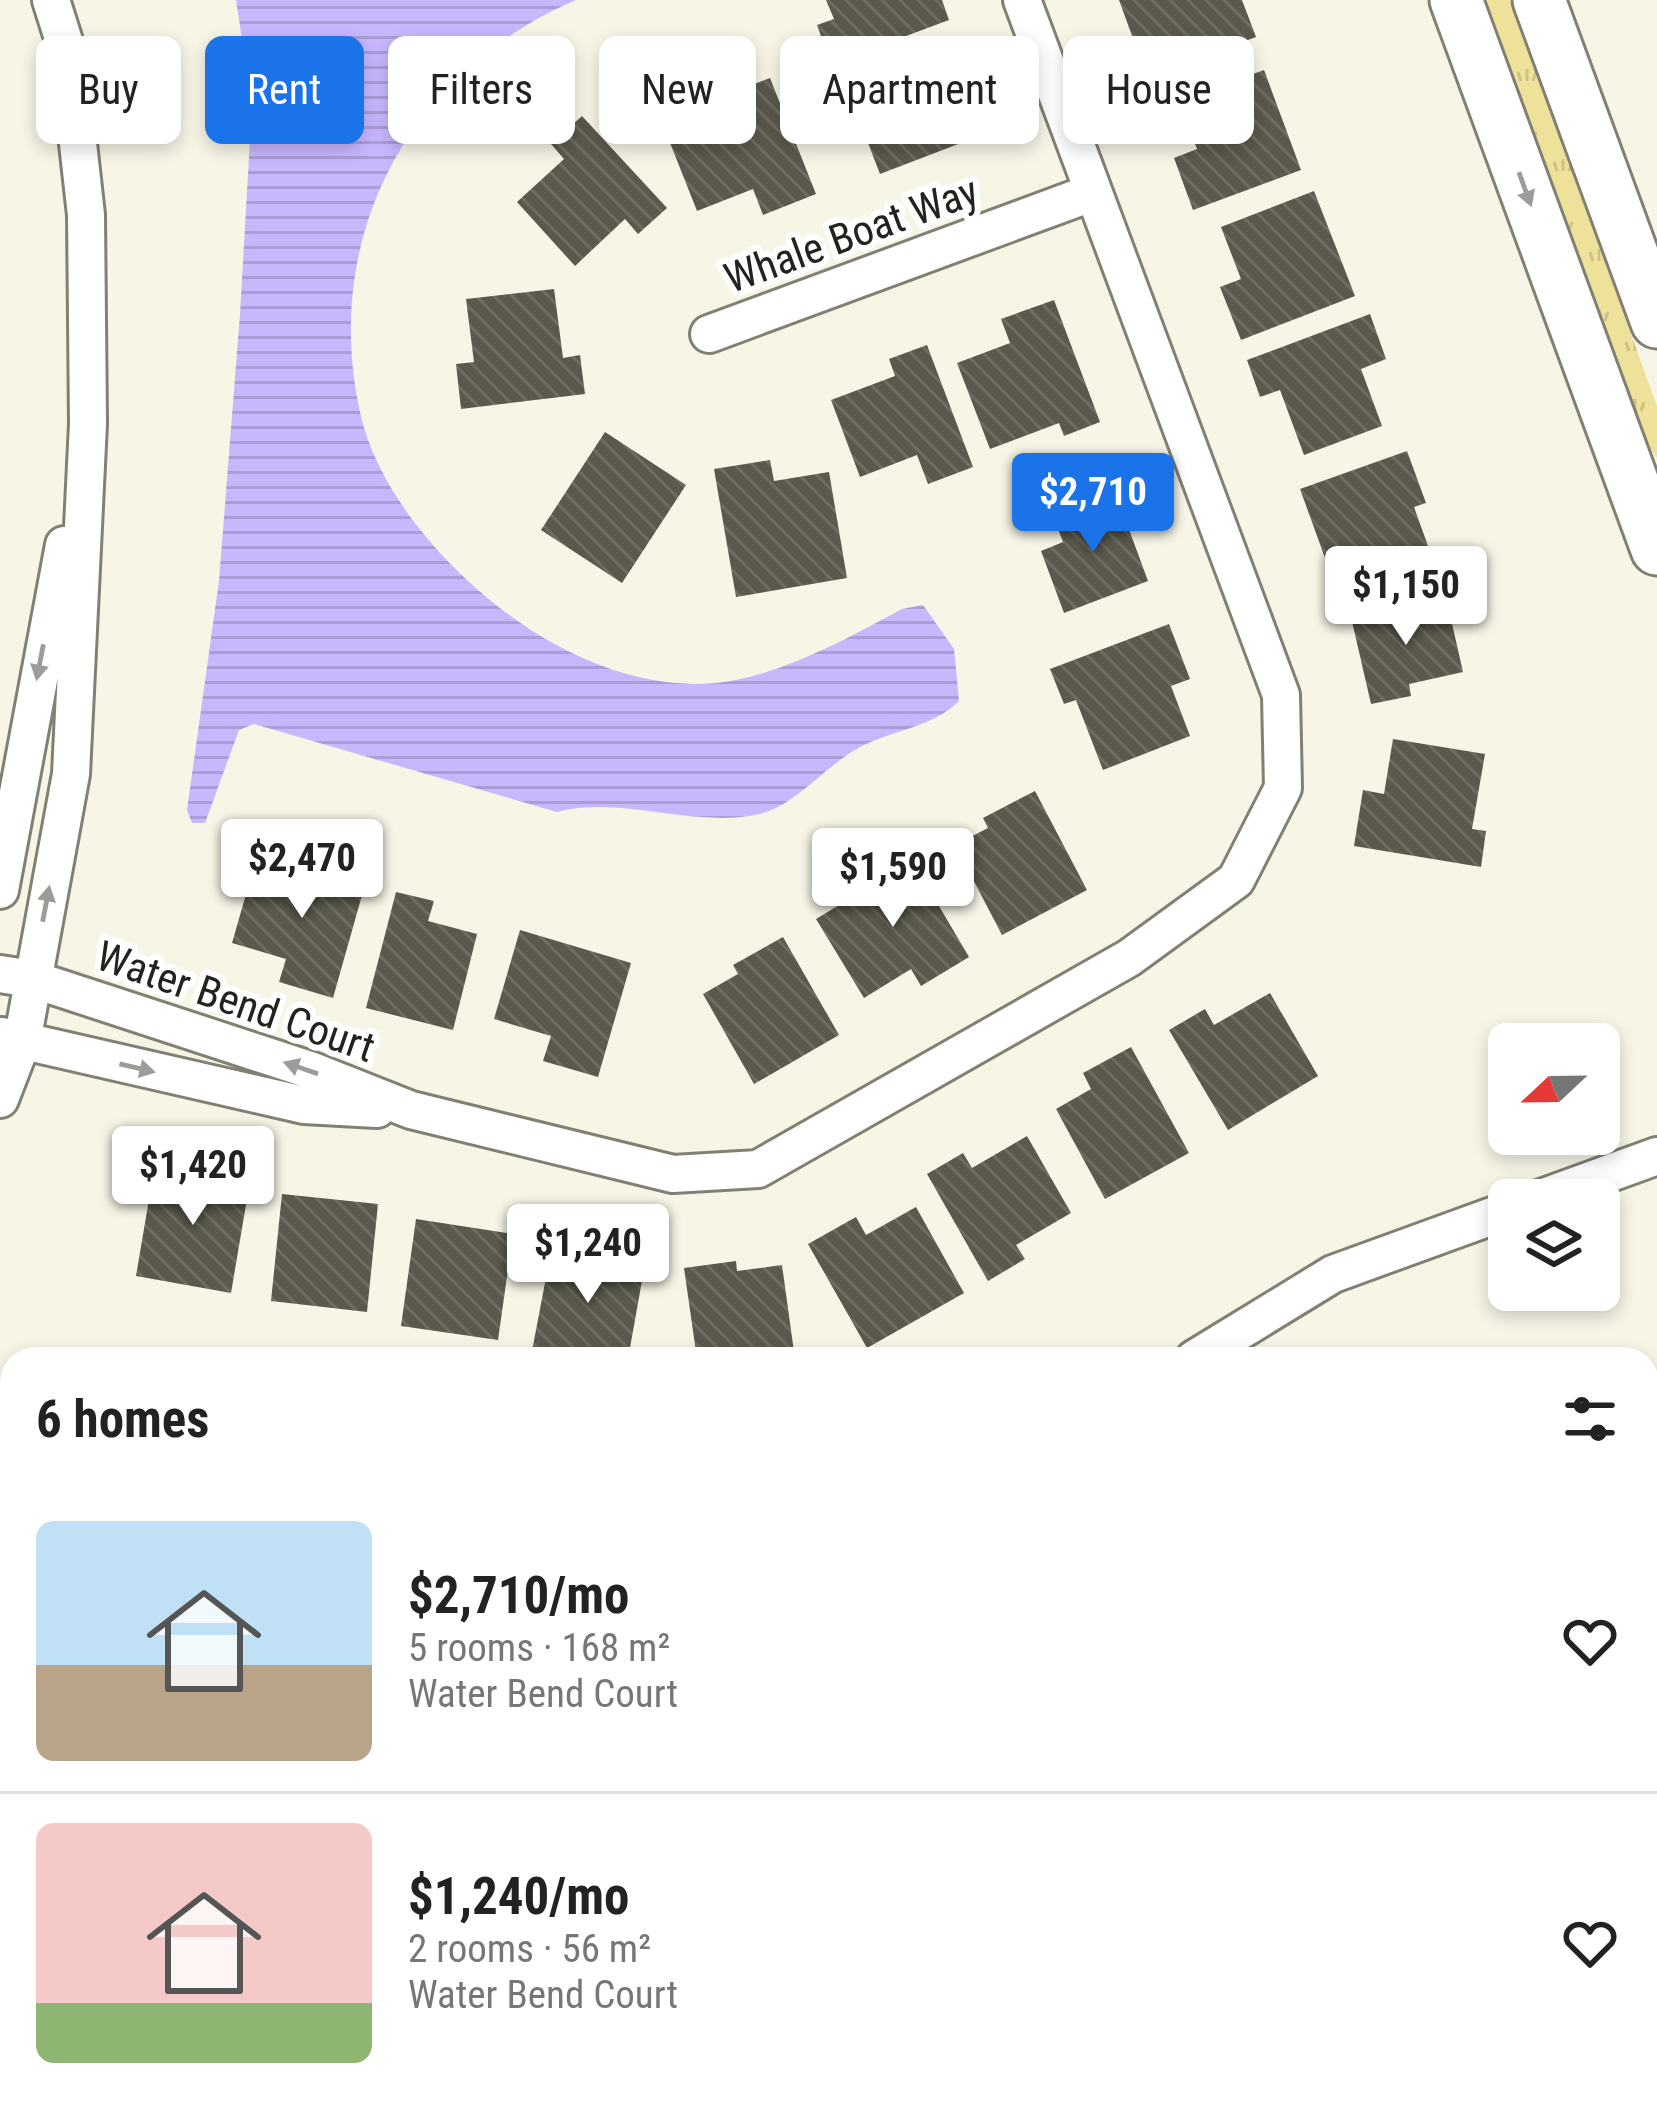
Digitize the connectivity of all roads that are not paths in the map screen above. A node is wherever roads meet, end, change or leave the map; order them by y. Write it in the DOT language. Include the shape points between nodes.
graph roads {
  1 [pos="51,0"];
  2 [pos="1022,0"];
  3 [pos="1456,0"];
  4 [pos="1539,0"];
  5 [pos="1091,193"];
  6 [pos="1657,322"];
  7 [pos="709,334"];
  8 [pos="88,424"];
  9 [pos="1657,549"];
  10 [pos="0,890"];
  11 [pos="16,977"];
  12 [pos="11,1039"];
  13 [pos="0,1099"];
  14 [pos="410,1111"];
  15 [pos="1657,1156"];
  16 [pos="1594,1179"];
  17 [pos="1488,1218"];
  18 [pos="1214,1347"];
  1 -- 8 [label="street" via="68,54 86,215"];
  2 -- 5 [label="street, Water Bend Court"];
  3 -- 9 [label="street, one-way"];
  4 -- 6 [label="street"];
  5 -- 7 [label="street, Whale Boat Way"];
  5 -- 14 [label="street, Water Bend Court" via="1281,695 1282,788 1236,880 1129,958 758,1169 673,1174"];
  8 -- 10 [label="street, one-way"];
  11 -- 8 [label="street, one-way" via="71,774"];
  11 -- 12 [label="street"];
  14 -- 11 [label="street, Water Bend Court, one-way" via="310,1070"];
  12 -- 13 [label="street"];
  12 -- 14 [label="street, Water Bend Court, one-way" via="304,1105"];
  15 -- 16 [label="street"];
  17 -- 18 [label="street" via="1333,1274"];
}
